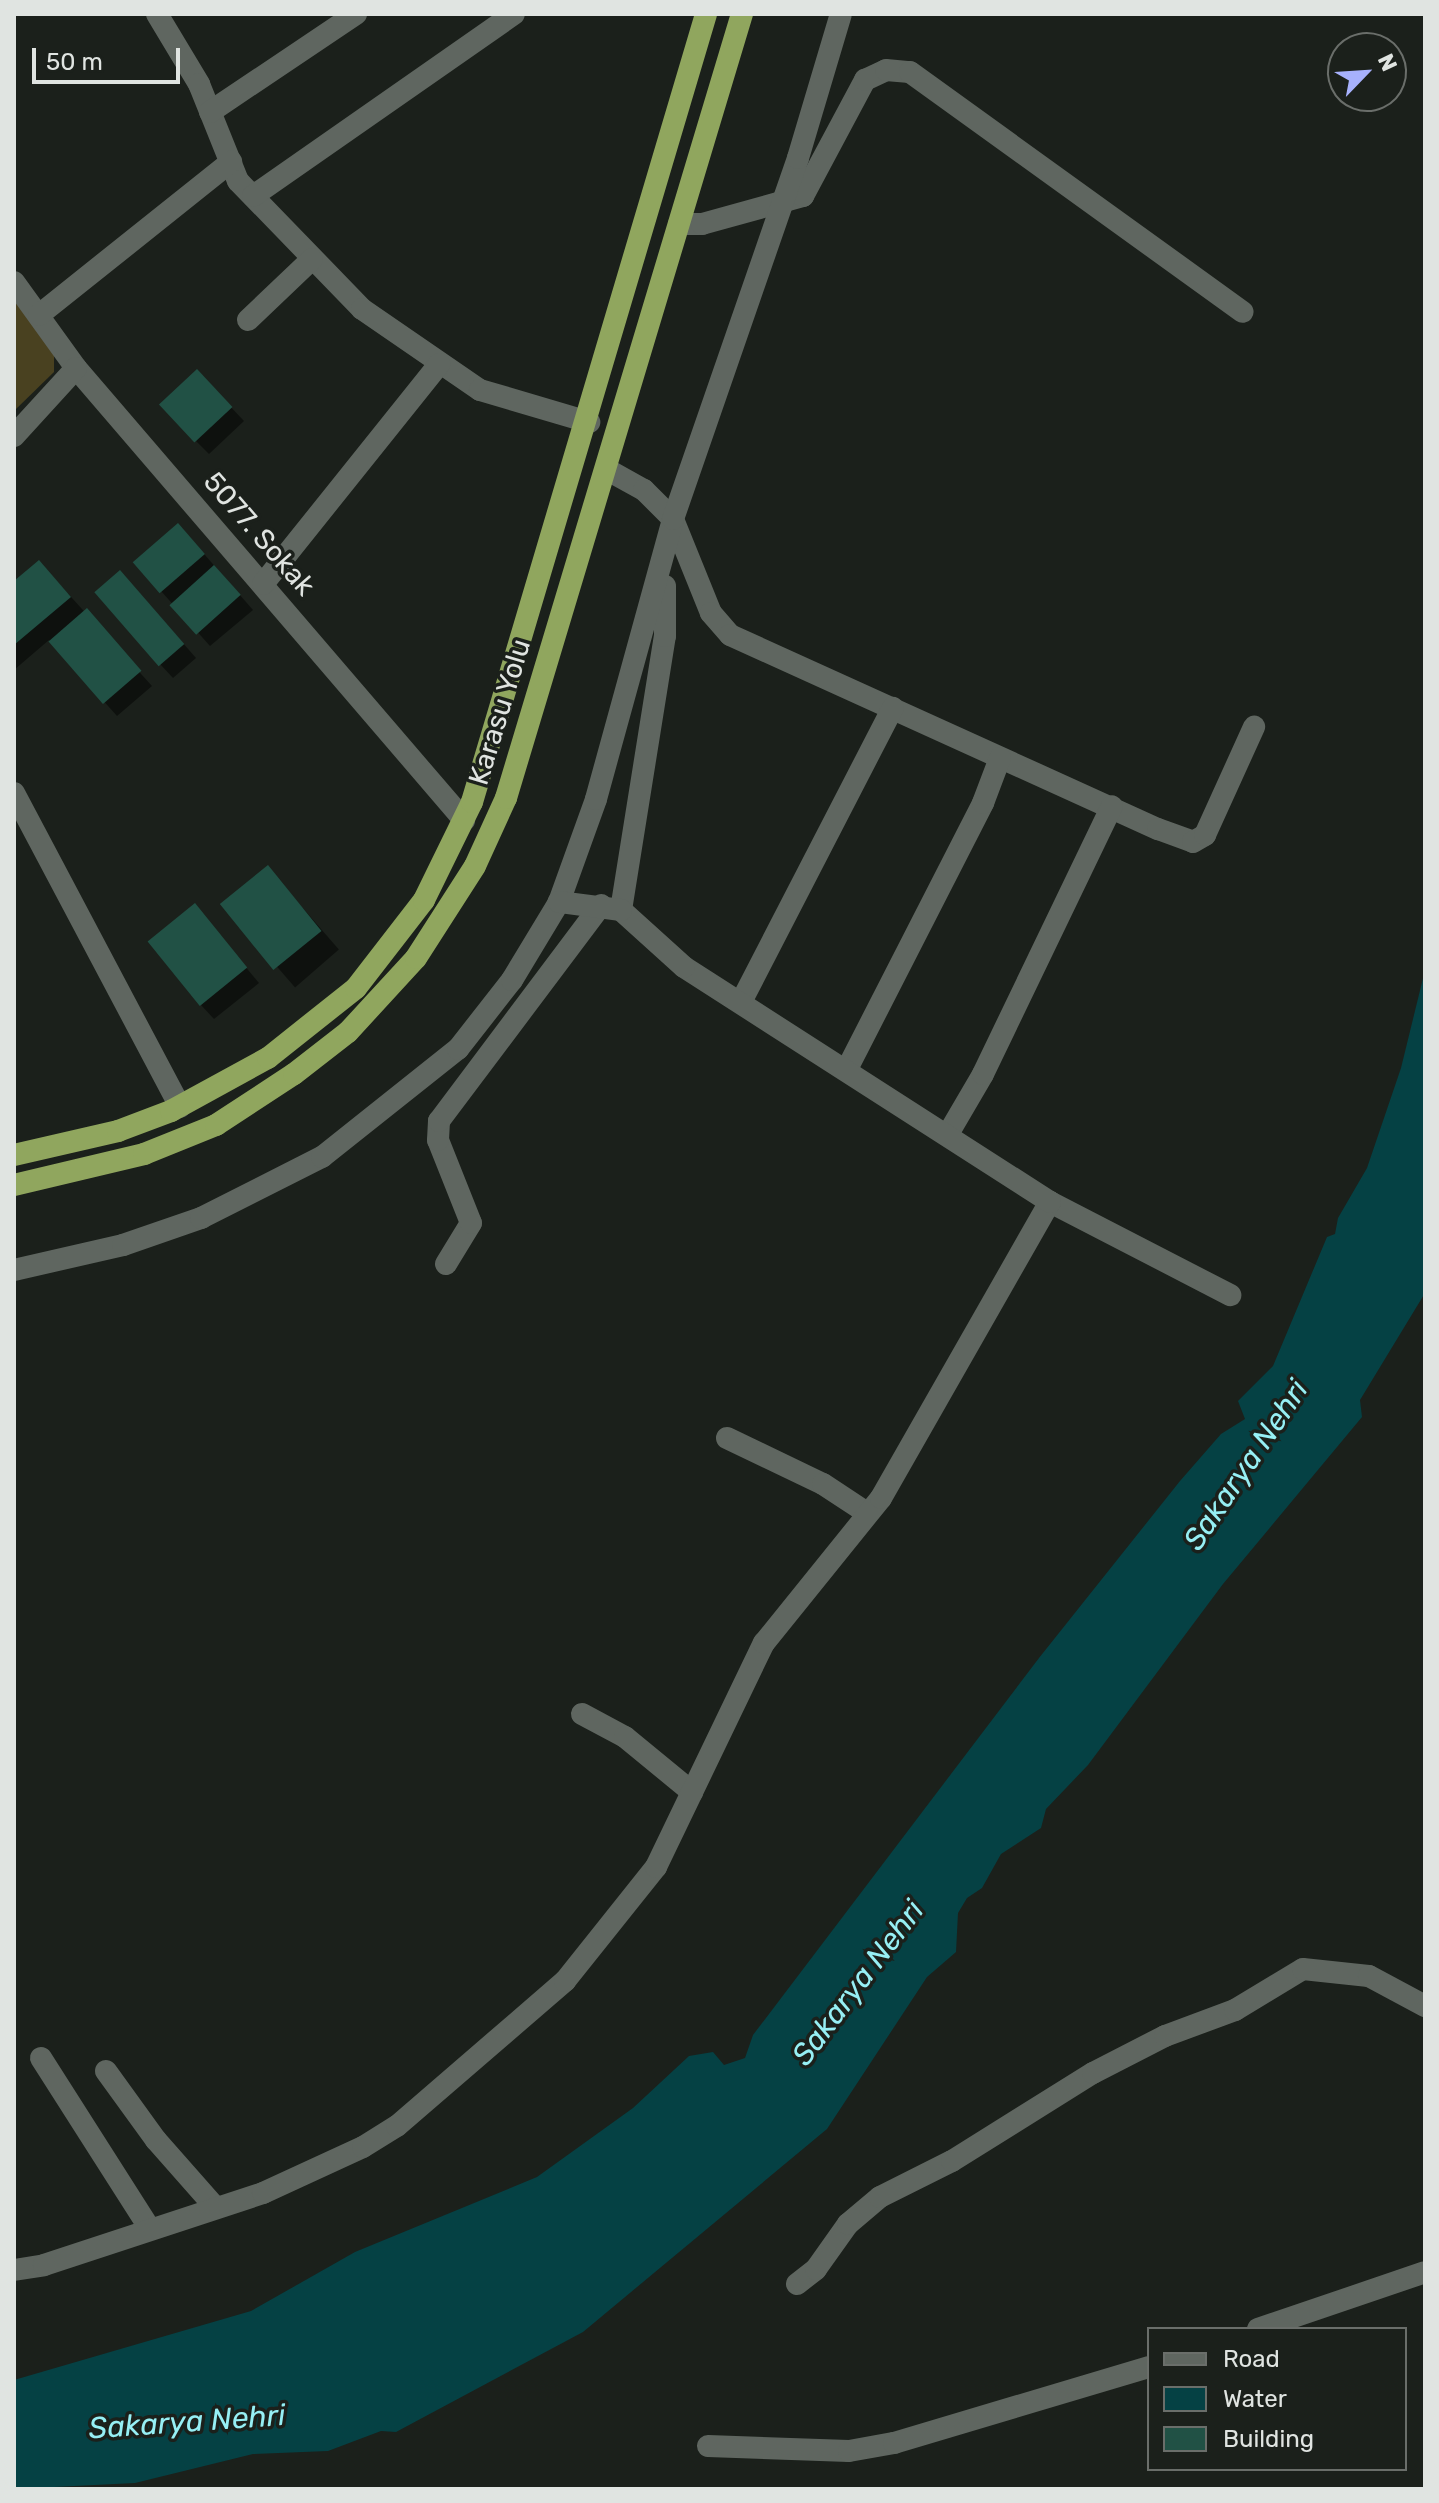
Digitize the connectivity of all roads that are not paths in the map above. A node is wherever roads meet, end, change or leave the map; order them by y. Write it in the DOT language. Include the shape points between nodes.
graph roads {
  1 [pos="157,14"];
  2 [pos="356,14"];
  3 [pos="514,14"];
  4 [pos="706,14"];
  5 [pos="742,14"];
  6 [pos="841,14"];
  7 [pos="210,112"];
  8 [pos="231,162"];
  9 [pos="253,196"];
  10 [pos="783,202"];
  11 [pos="679,224"];
  12 [pos="312,259"];
  13 [pos="14,282"];
  14 [pos="1243,312"];
  15 [pos="39,315"];
  16 [pos="248,320"];
  17 [pos="439,364"];
  18 [pos="76,368"];
  19 [pos="589,422"];
  20 [pos="14,436"];
  21 [pos="606,469"];
  22 [pos="673,519"];
  23 [pos="665,553"];
  24 [pos="263,584"];
  25 [pos="893,708"];
  26 [pos="1254,727"];
  27 [pos="1000,758"];
  28 [pos="14,793"];
  29 [pos="1112,806"];
  30 [pos="464,820"];
  31 [pos="559,902"];
  32 [pos="611,908"];
  33 [pos="741,1002"];
  34 [pos="847,1069"];
  35 [pos="180,1107"];
  36 [pos="948,1134"];
  37 [pos="14,1155"];
  38 [pos="14,1185"];
  39 [pos="1050,1202"];
  40 [pos="446,1264"];
  41 [pos="14,1270"];
  42 [pos="1230,1295"];
  43 [pos="727,1438"];
  44 [pos="867,1513"];
  45 [pos="582,1714"];
  46 [pos="692,1792"];
  47 [pos="1425,2006"];
  48 [pos="41,2058"];
  49 [pos="106,2071"];
  50 [pos="215,2207"];
  51 [pos="150,2229"];
  52 [pos="14,2270"];
  53 [pos="1425,2272"];
  54 [pos="797,2284"];
  55 [pos="1264,2327"];
  56 [pos="1147,2368"];
  57 [pos="708,2446"];
  1 -- 7 [label="street"];
  2 -- 7 [label="street"];
  3 -- 9 [label="street"];
  4 -- 19 [label="highway, Karasu Yolu"];
  5 -- 11 [label="highway, Karasu Yolu"];
  6 -- 10 [label="street"];
  7 -- 8 [label="street"];
  8 -- 9 [label="street" via="238,181"];
  8 -- 15 [label="street"];
  9 -- 12 [label="street"];
  10 -- 11 [label="street" via="702,224"];
  10 -- 14 [label="street" via="803,196 865,80 886,70 910,72"];
  10 -- 22 [label="street"];
  11 -- 21 [label="highway, Karasu Yolu"];
  12 -- 16 [label="street"];
  12 -- 17 [label="street" via="362,309"];
  13 -- 15 [label="street, 5077. Sokak"];
  15 -- 18 [label="street, 5077. Sokak"];
  17 -- 19 [label="street" via="480,390"];
  17 -- 24 [label="street"];
  18 -- 20 [label="street"];
  18 -- 24 [label="street, 5077. Sokak"];
  19 -- 30 [label="highway, Karasu Yolu"];
  21 -- 22 [label="street" via="644,490"];
  21 -- 38 [label="highway, Karasu Yolu" via="506,798 475,866 416,958 348,1032 216,1125 89,1171"];
  22 -- 23 [label="street"];
  22 -- 25 [label="street" via="722,628 742,643"];
  23 -- 31 [label="street" via="596,799"];
  23 -- 32 [label="street" via="665,636"];
  24 -- 30 [label="street, 5077. Sokak"];
  25 -- 27 [label="street"];
  25 -- 33 [label="street"];
  26 -- 29 [label="street" via="1218,814 1197,841"];
  27 -- 29 [label="street"];
  27 -- 34 [label="street" via="983,803"];
  28 -- 35 [label="street"];
  29 -- 36 [label="street" via="989,1061"];
  30 -- 35 [label="highway, Karasu Yolu" via="424,900 356,988 268,1058"];
  31 -- 32 [label="street"];
  31 -- 41 [label="street" via="512,980 458,1049 322,1157 260,1193 201,1218 123,1245"];
  32 -- 33 [label="street" via="684,967"];
  32 -- 40 [label="street" via="439,1121 438,1140 471,1223"];
  33 -- 34 [label="street"];
  34 -- 36 [label="street"];
  35 -- 37 [label="highway, Karasu Yolu" via="118,1131"];
  36 -- 39 [label="street"];
  39 -- 42 [label="street"];
  39 -- 44 [label="street" via="973,1329 906,1458"];
  43 -- 44 [label="street" via="823,1484"];
  44 -- 46 [label="street" via="764,1643"];
  45 -- 46 [label="street" via="625,1737"];
  46 -- 50 [label="street" via="656,1867 607,1931 538,2006 386,2133 322,2167"];
  47 -- 54 [label="street" via="1369,1976 1303,1969 1235,2010 1165,2036 1093,2073 952,2161 880,2197 848,2224 816,2269"];
  48 -- 51 [label="street"];
  49 -- 50 [label="street" via="156,2140"];
  50 -- 51 [label="street"];
  51 -- 52 [label="street"];
  53 -- 55 [label="street"];
  56 -- 57 [label="street" via="894,2443 849,2451"];
}
